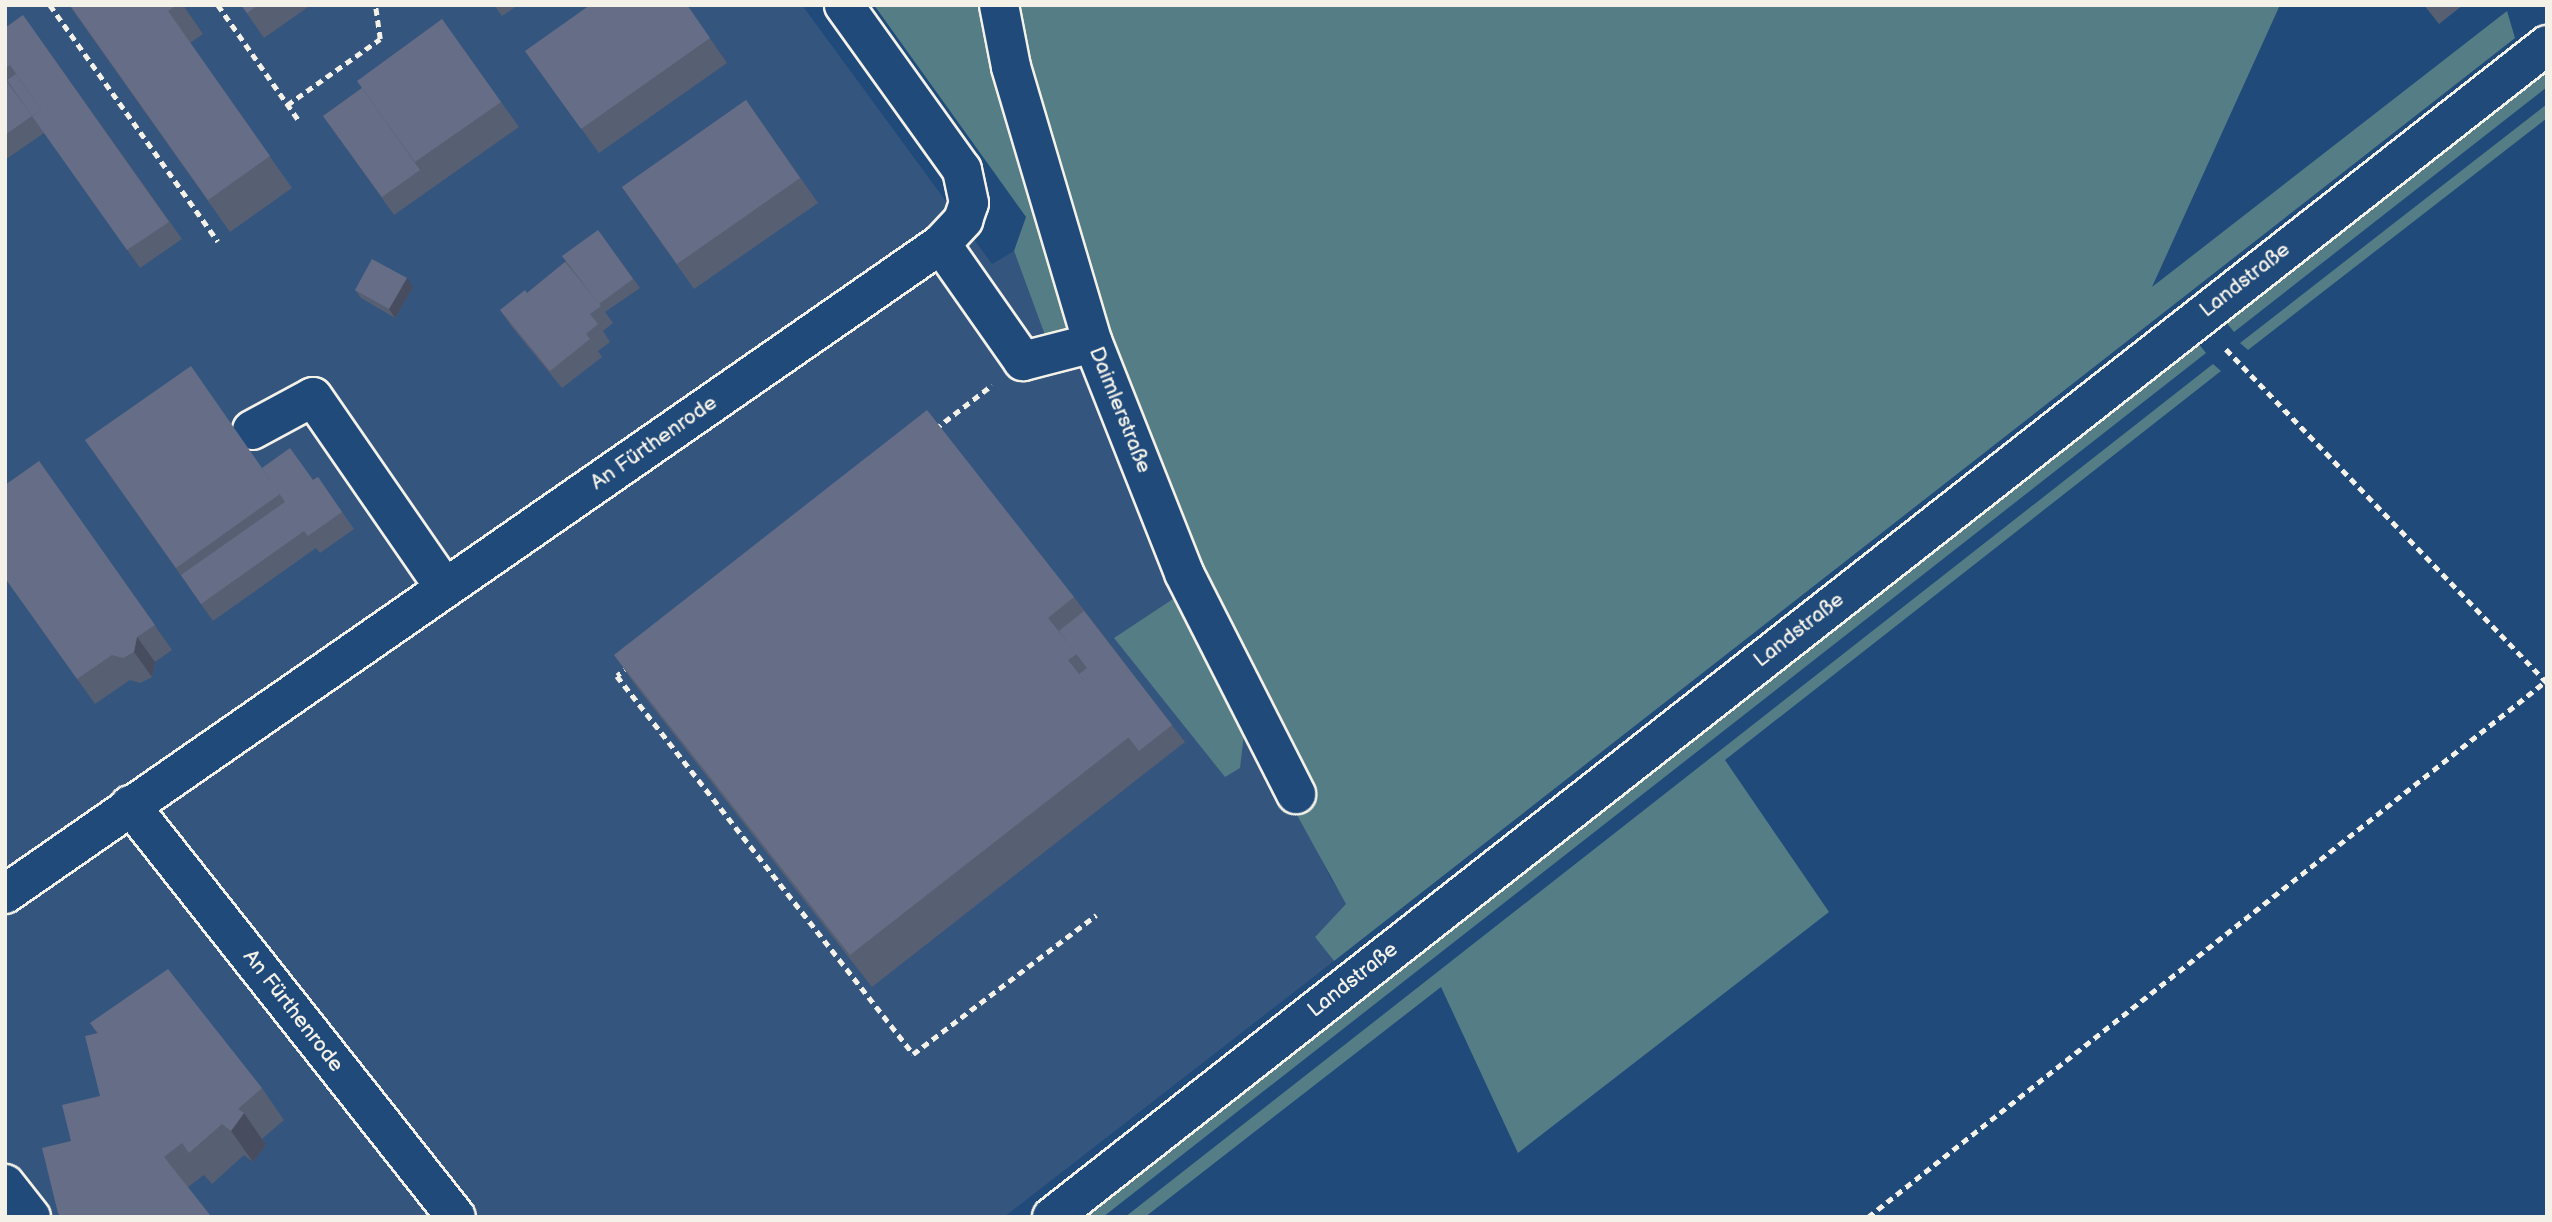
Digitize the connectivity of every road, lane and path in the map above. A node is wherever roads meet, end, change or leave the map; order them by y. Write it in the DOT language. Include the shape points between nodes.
graph roads {
  1 [pos="50,5"];
  2 [pos="218,5"];
  3 [pos="374,5"];
  4 [pos="844,5"];
  5 [pos="999,5"];
  6 [pos="2547,45"];
  7 [pos="287,105"];
  8 [pos="300,122"];
  9 [pos="218,242"];
  10 [pos="941,244"];
  11 [pos="2196,318"];
  12 [pos="1093,343"];
  13 [pos="1023,361"];
  14 [pos="252,430"];
  15 [pos="924,437"];
  16 [pos="445,588"];
  17 [pos="639,659"];
  18 [pos="2546,682"];
  19 [pos="1296,794"];
  20 [pos="130,806"];
  21 [pos="5,894"];
  22 [pos="1096,915"];
  23 [pos="5,1184"];
  24 [pos="31,1217"];
  25 [pos="456,1217"];
  26 [pos="1052,1217"];
  27 [pos="1868,1217"];
  1 -- 9 [label="path"];
  2 -- 7 [label="path"];
  3 -- 7 [label="path" via="380,39"];
  4 -- 10 [label="street, An Fürthenrode" via="962,170 970,204 963,220"];
  5 -- 12 [label="street, Daimlerstraße" via="1021,103"];
  6 -- 11 [label="street, Landstraße"];
  7 -- 8 [label="path"];
  10 -- 13 [label="street"];
  10 -- 16 [label="street, An Fürthenrode"];
  11 -- 18 [label="path"];
  11 -- 26 [label="street, Landstraße"];
  12 -- 13 [label="street"];
  12 -- 19 [label="street, Daimlerstraße" via="1184,573"];
  13 -- 15 [label="path"];
  14 -- 16 [label="street" via="313,397"];
  16 -- 20 [label="street, An Fürthenrode"];
  17 -- 22 [label="path" via="617,676 913,1054"];
  18 -- 27 [label="path"];
  20 -- 21 [label="street, An Fürthenrode"];
  20 -- 25 [label="street, An Fürthenrode"];
  23 -- 24 [label="street"];
}
